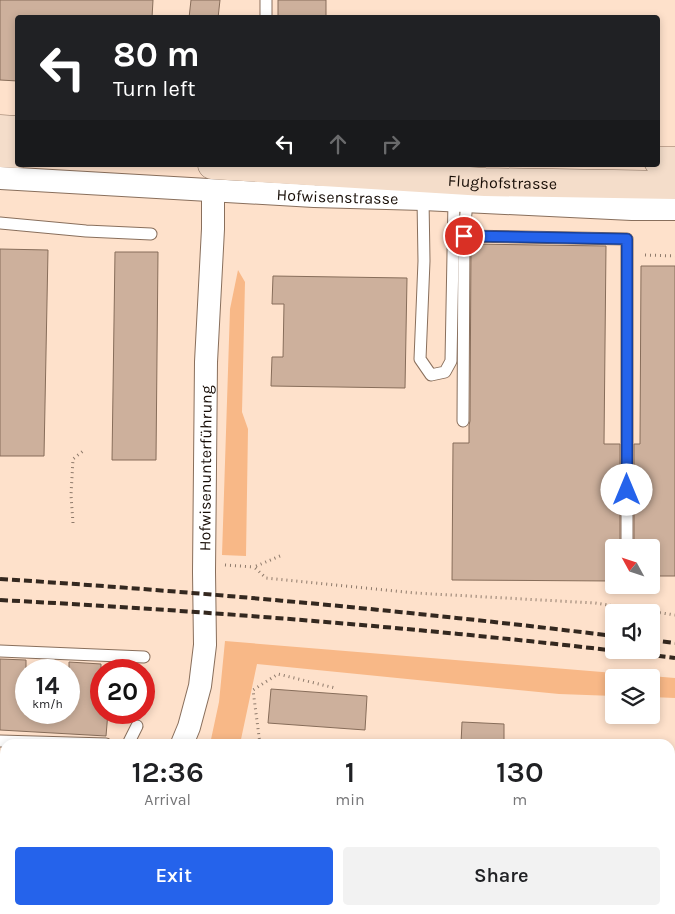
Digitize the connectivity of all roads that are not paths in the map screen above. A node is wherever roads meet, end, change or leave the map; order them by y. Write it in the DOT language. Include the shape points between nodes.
graph roads {
  1 [pos="266,0"];
  2 [pos="266,15"];
  3 [pos="0,129"];
  4 [pos="15,130"];
  5 [pos="0,154"];
  6 [pos="15,154"];
  7 [pos="660,161"];
  8 [pos="675,161"];
  9 [pos="0,178"];
  10 [pos="212,178"];
  11 [pos="675,185"];
  12 [pos="423,199"];
  13 [pos="460,201"];
  14 [pos="675,209"];
  15 [pos="0,223"];
  16 [pos="151,234"];
  17 [pos="464,236"];
  18 [pos="463,421"];
  19 [pos="627,539"];
  20 [pos="0,651"];
  21 [pos="144,656"];
  22 [pos="137,726"];
  23 [pos="130,739"];
  24 [pos="184,739"];
  1 -- 2 [label="lane"];
  3 -- 4 [label="main road"];
  5 -- 6 [label="main road"];
  7 -- 8 [label="main road"];
  9 -- 10 [label="street, Hofwisenstrasse"];
  10 -- 11 [label="main road, Flughofstrasse"];
  10 -- 12 [label="street, Hofwisenstrasse"];
  10 -- 24 [label="street, Hofwisenunterführung" via="213,229 206,362 205,645 200,686"];
  12 -- 13 [label="street, Hofwisenstrasse"];
  12 -- 13 [label="lane" via="420,359 431,375 445,372 451,361"];
  13 -- 14 [label="street, Hofwisenstrasse"];
  13 -- 17 [label="lane"];
  15 -- 16 [label="lane"];
  17 -- 18 [label="lane"];
  17 -- 19 [label="lane" via="627,239"];
  20 -- 21 [label="lane"];
  22 -- 23 [label="lane"];
}
